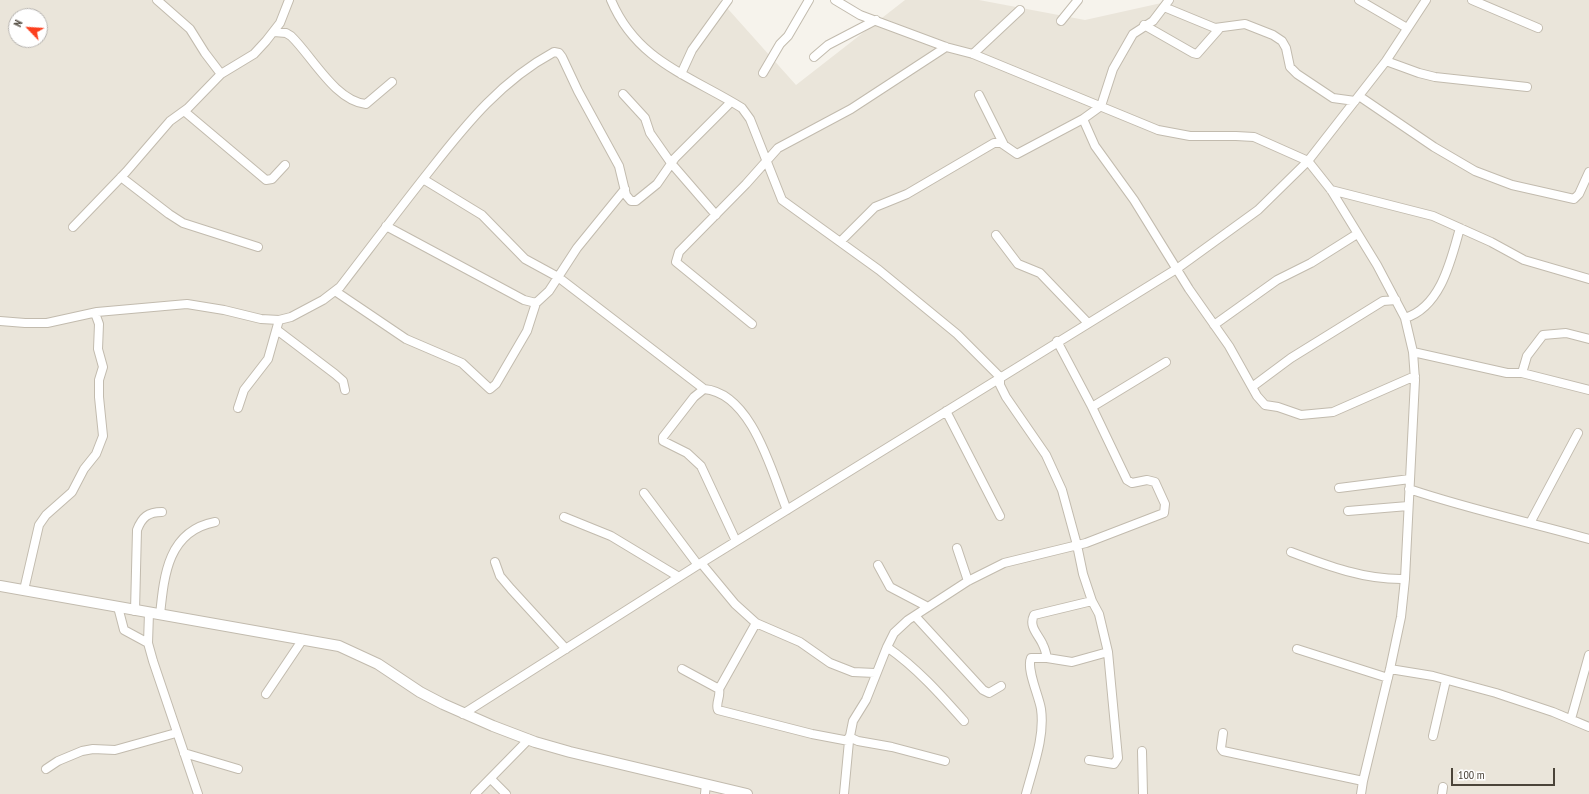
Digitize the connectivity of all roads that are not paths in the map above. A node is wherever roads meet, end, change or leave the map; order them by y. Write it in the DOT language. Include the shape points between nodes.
graph roads {
  1 [pos="157,0"];
  2 [pos="290,0"];
  3 [pos="611,0"];
  4 [pos="728,0"];
  5 [pos="809,0"];
  6 [pos="835,0"];
  7 [pos="1078,0"];
  8 [pos="1359,0"];
  9 [pos="1426,0"];
  10 [pos="1472,0"];
  11 [pos="1167,2"];
  12 [pos="1020,10"];
  13 [pos="876,20"];
  14 [pos="1061,21"];
  15 [pos="1144,25"];
  16 [pos="1407,28"];
  17 [pos="1538,28"];
  18 [pos="1219,29"];
  19 [pos="274,32"];
  20 [pos="946,47"];
  21 [pos="973,54"];
  22 [pos="814,56"];
  23 [pos="1386,61"];
  24 [pos="763,73"];
  25 [pos="222,74"];
  26 [pos="680,74"];
  27 [pos="392,82"];
  28 [pos="1527,87"];
  29 [pos="623,94"];
  30 [pos="979,95"];
  31 [pos="1357,98"];
  32 [pos="731,102"];
  33 [pos="1101,106"];
  34 [pos="184,111"];
  35 [pos="1083,119"];
  36 [pos="1004,144"];
  37 [pos="761,146"];
  38 [pos="778,148"];
  39 [pos="1308,161"];
  40 [pos="766,162"];
  41 [pos="671,163"];
  42 [pos="285,165"];
  43 [pos="1589,172"];
  44 [pos="121,177"];
  45 [pos="423,179"];
  46 [pos="625,189"];
  47 [pos="1332,190"];
  48 [pos="716,215"];
  49 [pos="386,226"];
  50 [pos="73,228"];
  51 [pos="1460,228"];
  52 [pos="1357,234"];
  53 [pos="996,235"];
  54 [pos="840,242"];
  55 [pos="258,247"];
  56 [pos="1178,268"];
  57 [pos="558,277"];
  58 [pos="1589,279"];
  59 [pos="1390,289"];
  60 [pos="336,291"];
  61 [pos="1396,300"];
  62 [pos="1383,301"];
  63 [pos="536,303"];
  64 [pos="95,313"];
  65 [pos="1405,318"];
  66 [pos="279,320"];
  67 [pos="0,321"];
  68 [pos="1087,322"];
  69 [pos="752,324"];
  70 [pos="1214,325"];
  71 [pos="277,330"];
  72 [pos="1589,339"];
  73 [pos="1057,341"];
  74 [pos="1413,352"];
  75 [pos="1166,362"];
  76 [pos="1522,373"];
  77 [pos="1415,376"];
  78 [pos="1000,377"];
  79 [pos="1252,387"];
  80 [pos="704,389"];
  81 [pos="345,390"];
  82 [pos="1589,390"];
  83 [pos="1092,407"];
  84 [pos="238,408"];
  85 [pos="946,410"];
  86 [pos="1578,433"];
  87 [pos="1410,479"];
  88 [pos="1339,488"];
  89 [pos="1409,489"];
  90 [pos="644,493"];
  91 [pos="1408,506"];
  92 [pos="787,510"];
  93 [pos="1348,511"];
  94 [pos="162,512"];
  95 [pos="1000,516"];
  96 [pos="564,517"];
  97 [pos="215,522"];
  98 [pos="1530,523"];
  99 [pos="1589,539"];
  100 [pos="736,541"];
  101 [pos="1077,545"];
  102 [pos="957,548"];
  103 [pos="1291,552"];
  104 [pos="495,562"];
  105 [pos="700,564"];
  106 [pos="878,565"];
  107 [pos="679,577"];
  108 [pos="1405,579"];
  109 [pos="968,581"];
  110 [pos="0,586"];
  111 [pos="24,590"];
  112 [pos="1092,601"];
  113 [pos="118,607"];
  114 [pos="928,607"];
  115 [pos="135,610"];
  116 [pos="149,613"];
  117 [pos="160,615"];
  118 [pos="914,616"];
  119 [pos="756,623"];
  120 [pos="303,639"];
  121 [pos="148,644"];
  122 [pos="887,647"];
  123 [pos="566,649"];
  124 [pos="1297,649"];
  125 [pos="1108,652"];
  126 [pos="1589,655"];
  127 [pos="1047,658"];
  128 [pos="682,669"];
  129 [pos="1390,669"];
  130 [pos="875,673"];
  131 [pos="1388,678"];
  132 [pos="1446,680"];
  133 [pos="1001,686"];
  134 [pos="719,689"];
  135 [pos="266,694"];
  136 [pos="463,714"];
  137 [pos="1571,719"];
  138 [pos="964,721"];
  139 [pos="1589,727"];
  140 [pos="176,733"];
  141 [pos="1223,733"];
  142 [pos="1433,736"];
  143 [pos="529,740"];
  144 [pos="849,741"];
  145 [pos="1142,751"];
  146 [pos="184,753"];
  147 [pos="1089,760"];
  148 [pos="945,761"];
  149 [pos="46,769"];
  150 [pos="238,769"];
  151 [pos="491,779"];
  152 [pos="1363,781"];
  153 [pos="705,789"];
  154 [pos="198,794"];
  155 [pos="476,794"];
  156 [pos="506,794"];
  157 [pos="747,794"];
  158 [pos="844,794"];
  159 [pos="1026,794"];
  160 [pos="1142,794"];
  161 [pos="1361,794"];
  1 -- 25 [label="street" via="190,29"];
  2 -- 19 [label="street"];
  3 -- 26 [label="street" via="629,30 644,47 662,64"];
  4 -- 26 [label="street" via="692,50"];
  5 -- 24 [label="street"];
  6 -- 13 [label="street" via="860,15"];
  7 -- 14 [label="street"];
  8 -- 16 [label="street"];
  9 -- 16 [label="street"];
  10 -- 17 [label="street"];
  11 -- 15 [label="street" via="1153,21"];
  11 -- 18 [label="street"];
  12 -- 21 [label="street"];
  13 -- 20 [label="street"];
  13 -- 22 [label="street" via="828,45"];
  15 -- 18 [label="street" via="1197,54"];
  15 -- 33 [label="street" via="1133,34 1124,48 1113,69"];
  16 -- 23 [label="street"];
  18 -- 31 [label="street" via="1245,24 1273,34 1282,41 1290,67 1297,74 1333,98"];
  19 -- 25 [label="street" via="254,54"];
  19 -- 27 [label="street" via="291,36 330,83 363,103 366,104"];
  20 -- 21 [label="street"];
  20 -- 38 [label="street" via="851,109"];
  21 -- 33 [label="street"];
  23 -- 28 [label="street" via="1435,77"];
  23 -- 31 [label="street"];
  25 -- 34 [label="street"];
  26 -- 32 [label="street"];
  29 -- 41 [label="street" via="645,118 650,133"];
  30 -- 36 [label="street"];
  31 -- 39 [label="street"];
  31 -- 43 [label="street" via="1434,147 1493,179 1574,199"];
  32 -- 37 [label="street" via="742,108 750,119"];
  32 -- 41 [label="street"];
  33 -- 35 [label="street"];
  33 -- 39 [label="street" via="1166,132 1190,136 1254,137"];
  34 -- 42 [label="street" via="266,180 272,179"];
  34 -- 44 [label="street" via="170,121"];
  35 -- 36 [label="street" via="1017,154 1012,153"];
  35 -- 56 [label="street" via="1095,146"];
  36 -- 54 [label="street" via="994,143 907,194 875,207"];
  37 -- 38 [label="street"];
  37 -- 40 [label="street"];
  38 -- 40 [label="street"];
  39 -- 47 [label="street"];
  39 -- 56 [label="street" via="1258,210"];
  40 -- 48 [label="street"];
  40 -- 54 [label="street" via="782,200"];
  41 -- 46 [label="street" via="657,184 636,201 629,200"];
  41 -- 48 [label="street"];
  44 -- 50 [label="street"];
  44 -- 55 [label="street" via="183,224"];
  45 -- 46 [label="street" via="468,123 499,90 525,69 556,52 562,57 619,166"];
  45 -- 49 [label="street"];
  45 -- 57 [label="street" via="482,215 526,259"];
  46 -- 57 [label="street" via="577,248"];
  47 -- 51 [label="street" via="1421,212"];
  47 -- 52 [label="street"];
  48 -- 69 [label="street" via="679,252 676,262"];
  49 -- 60 [label="street"];
  49 -- 63 [label="street" via="517,296"];
  51 -- 58 [label="street" via="1524,260"];
  51 -- 65 [label="street" via="1445,275 1437,290 1422,311"];
  52 -- 59 [label="street"];
  52 -- 70 [label="street" via="1311,263 1277,280"];
  53 -- 68 [label="street" via="1018,264 1040,273"];
  54 -- 78 [label="street" via="879,270 957,334"];
  56 -- 68 [label="street"];
  56 -- 70 [label="street"];
  57 -- 63 [label="street" via="544,297"];
  57 -- 80 [label="street"];
  59 -- 61 [label="street"];
  59 -- 62 [label="street"];
  60 -- 63 [label="street" via="406,339 462,363 490,389 496,384 527,330"];
  60 -- 66 [label="street" via="291,317"];
  61 -- 62 [label="street"];
  61 -- 65 [label="street"];
  62 -- 79 [label="street" via="1291,358"];
  64 -- 66 [label="street" via="187,304 218,308 261,319"];
  64 -- 67 [label="street" via="47,323"];
  64 -- 111 [label="street" via="99,324 98,349 103,367 99,397 103,436 96,454 84,469 72,492 46,515 39,525"];
  65 -- 74 [label="street"];
  66 -- 71 [label="street"];
  68 -- 73 [label="street"];
  70 -- 79 [label="street"];
  71 -- 81 [label="street" via="336,374 343,381"];
  71 -- 84 [label="street" via="268,359 244,390"];
  72 -- 76 [label="street" via="1566,333 1543,335 1527,356"];
  73 -- 78 [label="street"];
  73 -- 83 [label="street"];
  74 -- 76 [label="street" via="1507,373"];
  74 -- 77 [label="street"];
  75 -- 83 [label="street"];
  76 -- 82 [label="street"];
  77 -- 79 [label="street" via="1350,405 1322,414 1314,412 1301,415 1288,409 1266,405"];
  77 -- 87 [label="street"];
  78 -- 85 [label="street"];
  78 -- 101 [label="street" via="1000,385 1006,397 1054,470"];
  80 -- 92 [label="street" via="722,395 742,411 760,443"];
  80 -- 100 [label="street" via="694,397 663,439 687,452 701,466"];
  83 -- 101 [label="street" via="1127,480 1132,483 1147,480 1155,482 1166,508 1160,515"];
  85 -- 92 [label="street"];
  85 -- 95 [label="street"];
  86 -- 98 [label="street"];
  87 -- 88 [label="street"];
  87 -- 89 [label="street"];
  89 -- 91 [label="street"];
  89 -- 98 [label="street" via="1456,505"];
  90 -- 105 [label="street"];
  91 -- 93 [label="street"];
  91 -- 108 [label="street"];
  92 -- 100 [label="street"];
  94 -- 115 [label="street" via="146,515 140,521 137,530"];
  96 -- 107 [label="street" via="611,536"];
  97 -- 117 [label="street" via="199,526 190,532 175,549 163,582"];
  98 -- 99 [label="street"];
  100 -- 105 [label="street"];
  101 -- 109 [label="street" via="1004,563"];
  101 -- 112 [label="street"];
  102 -- 109 [label="street"];
  103 -- 108 [label="street" via="1331,568 1355,574"];
  104 -- 123 [label="street" via="500,576"];
  105 -- 107 [label="street"];
  105 -- 119 [label="street" via="735,604"];
  106 -- 114 [label="street" via="890,587"];
  107 -- 123 [label="street"];
  108 -- 129 [label="street"];
  109 -- 114 [label="street"];
  110 -- 111 [label="street"];
  111 -- 113 [label="street"];
  112 -- 125 [label="street" via="1099,614"];
  112 -- 127 [label="street" via="1034,615 1033,628 1043,644"];
  113 -- 115 [label="street"];
  113 -- 121 [label="street" via="124,630"];
  114 -- 118 [label="street"];
  115 -- 116 [label="street"];
  116 -- 117 [label="street"];
  116 -- 121 [label="street"];
  117 -- 120 [label="street"];
  118 -- 122 [label="street" via="900,626"];
  118 -- 133 [label="street" via="983,690 989,693"];
  119 -- 130 [label="street" via="800,642 830,663 853,672"];
  119 -- 134 [label="street"];
  120 -- 135 [label="street"];
  120 -- 136 [label="street" via="339,646 358,654 420,692"];
  121 -- 140 [label="street"];
  122 -- 130 [label="street"];
  122 -- 138 [label="street" via="926,678"];
  123 -- 136 [label="street"];
  124 -- 131 [label="street"];
  125 -- 127 [label="street" via="1072,662"];
  125 -- 147 [label="street" via="1118,758 1114,764"];
  126 -- 137 [label="street"];
  127 -- 159 [label="street" via="1031,658 1029,663 1042,720"];
  128 -- 134 [label="street"];
  129 -- 131 [label="street"];
  129 -- 132 [label="street"];
  130 -- 144 [label="street" via="866,700 853,721"];
  131 -- 152 [label="street"];
  132 -- 137 [label="street"];
  132 -- 142 [label="street"];
  134 -- 144 [label="street" via="720,696 716,707 720,711"];
  136 -- 143 [label="street"];
  137 -- 139 [label="street"];
  140 -- 146 [label="street"];
  140 -- 149 [label="street" via="115,750 82,751"];
  141 -- 152 [label="street" via="1223,750"];
  143 -- 151 [label="street"];
  143 -- 153 [label="street"];
  144 -- 148 [label="street" via="892,747"];
  144 -- 158 [label="street"];
  145 -- 160 [label="street"];
  146 -- 150 [label="street"];
  146 -- 154 [label="street"];
  151 -- 155 [label="street"];
  151 -- 156 [label="street"];
  152 -- 161 [label="street"];
  153 -- 157 [label="street"];
}
